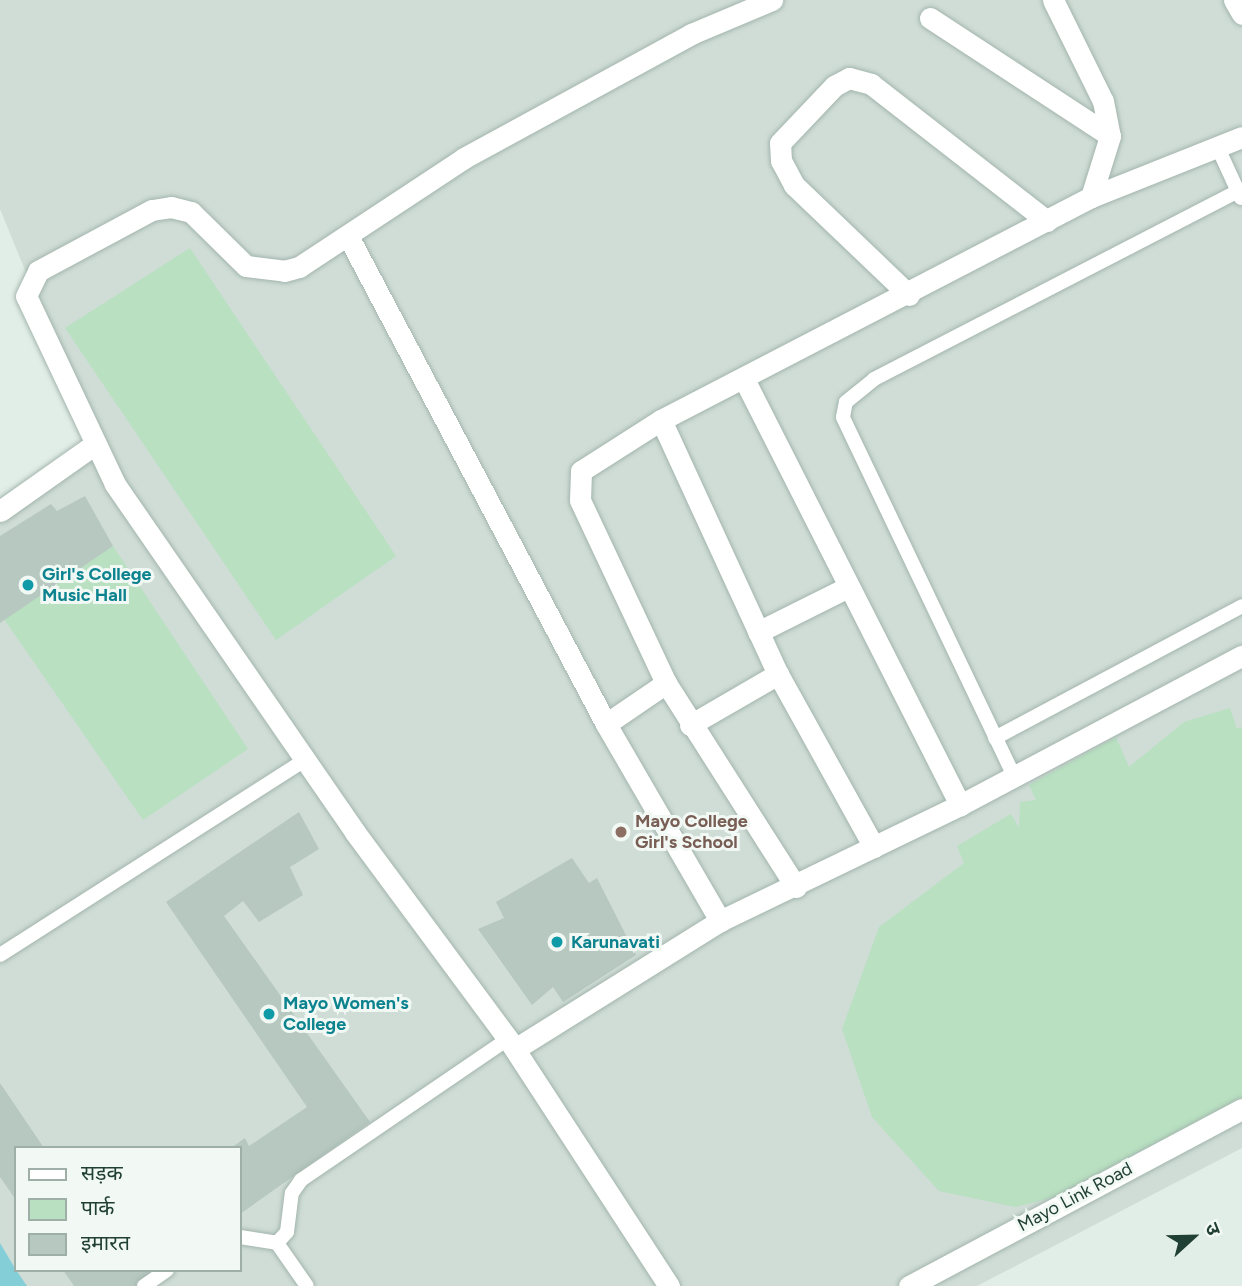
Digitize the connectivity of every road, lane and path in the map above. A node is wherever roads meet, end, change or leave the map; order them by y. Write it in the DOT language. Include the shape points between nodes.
graph roads {
  1 [pos="772,0"];
  2 [pos="1053,0"];
  3 [pos="1234,0"];
  4 [pos="1242,15"];
  5 [pos="930,18"];
  6 [pos="1110,136"];
  7 [pos="1242,137"];
  8 [pos="1219,148"];
  9 [pos="1240,195"];
  10 [pos="1091,197"];
  11 [pos="1047,221"];
  12 [pos="348,236"];
  13 [pos="909,295"];
  14 [pos="744,379"];
  15 [pos="661,420"];
  16 [pos="92,446"];
  17 [pos="0,511"];
  18 [pos="848,587"];
  19 [pos="1242,606"];
  20 [pos="758,632"];
  21 [pos="1242,656"];
  22 [pos="778,674"];
  23 [pos="666,683"];
  24 [pos="606,724"];
  25 [pos="690,725"];
  26 [pos="995,738"];
  27 [pos="306,759"];
  28 [pos="1013,774"];
  29 [pos="960,805"];
  30 [pos="874,847"];
  31 [pos="796,887"];
  32 [pos="720,921"];
  33 [pos="0,956"];
  34 [pos="512,1044"];
  35 [pos="1242,1109"];
  36 [pos="242,1237"];
  37 [pos="277,1243"];
  38 [pos="164,1272"];
  39 [pos="144,1286"];
  40 [pos="307,1286"];
  41 [pos="669,1286"];
  42 [pos="909,1286"];
  1 -- 12 [label="street" via="691,34 476,152"];
  2 -- 6 [label="street" via="1103,101"];
  3 -- 4 [label="street"];
  5 -- 6 [label="street"];
  6 -- 10 [label="street"];
  7 -- 8 [label="street"];
  8 -- 9 [label="lane"];
  8 -- 10 [label="street"];
  9 -- 26 [label="lane" via="874,379 846,402 843,417"];
  10 -- 11 [label="street"];
  11 -- 13 [label="street"];
  11 -- 13 [label="street" via="871,84 849,78 834,86 780,143 781,161 794,185"];
  12 -- 16 [label="street" via="299,267 267,271 246,266 191,212 171,207 152,210 38,271 26,296"];
  12 -- 24 [label="street"];
  13 -- 14 [label="street"];
  14 -- 15 [label="street"];
  14 -- 18 [label="street"];
  15 -- 20 [label="street"];
  15 -- 23 [label="street" via="590,460 578,481 580,500"];
  16 -- 17 [label="street"];
  16 -- 27 [label="street"];
  18 -- 20 [label="street"];
  18 -- 29 [label="street"];
  19 -- 26 [label="lane"];
  20 -- 22 [label="street"];
  21 -- 28 [label="street"];
  22 -- 25 [label="street"];
  22 -- 30 [label="street"];
  23 -- 24 [label="street"];
  23 -- 25 [label="street"];
  24 -- 32 [label="street"];
  25 -- 31 [label="street"];
  26 -- 28 [label="lane"];
  27 -- 33 [label="lane"];
  27 -- 34 [label="street"];
  28 -- 29 [label="street"];
  29 -- 30 [label="street"];
  30 -- 31 [label="street"];
  31 -- 32 [label="street"];
  32 -- 34 [label="street"];
  34 -- 37 [label="lane" via="302,1180 292,1193 286,1232"];
  34 -- 41 [label="street"];
  35 -- 42 [label="street, Mayo Link Road"];
  36 -- 37 [label="lane"];
  37 -- 40 [label="lane"];
  38 -- 39 [label="lane"];
}
